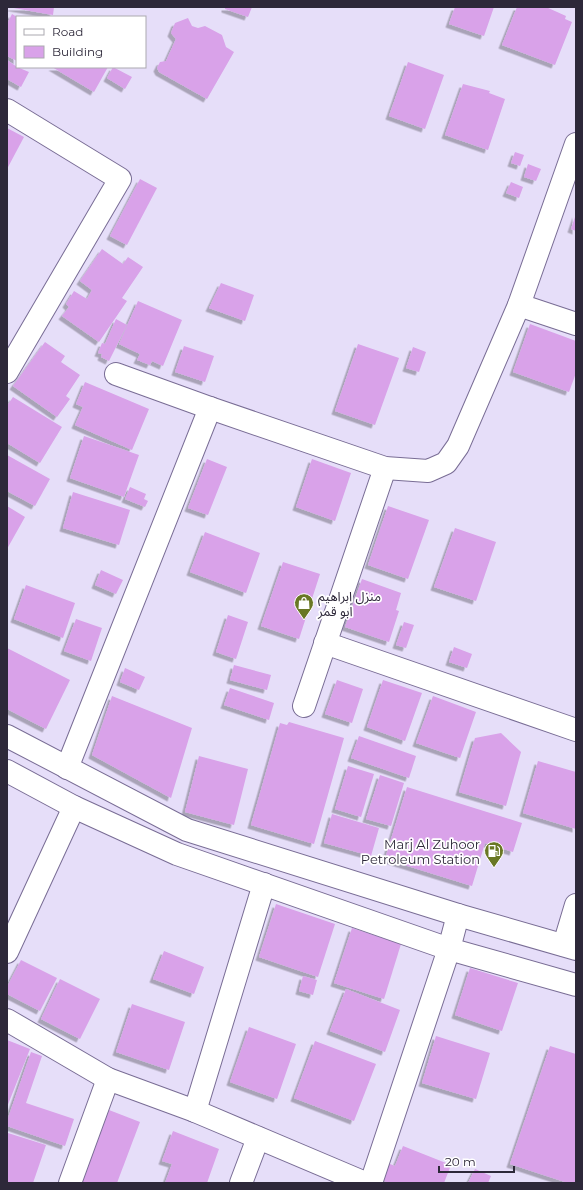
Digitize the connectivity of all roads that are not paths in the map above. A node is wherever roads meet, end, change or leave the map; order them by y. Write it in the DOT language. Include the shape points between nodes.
graph roads {
  1 [pos="7,110"];
  2 [pos="576,144"];
  3 [pos="519,305"];
  4 [pos="576,324"];
  5 [pos="7,372"];
  6 [pos="116,374"];
  7 [pos="210,408"];
  8 [pos="384,468"];
  9 [pos="325,643"];
  10 [pos="304,706"];
  11 [pos="576,730"];
  12 [pos="7,736"];
  13 [pos="67,768"];
  14 [pos="7,771"];
  15 [pos="74,807"];
  16 [pos="264,884"];
  17 [pos="576,905"];
  18 [pos="458,915"];
  19 [pos="570,947"];
  20 [pos="449,949"];
  21 [pos="7,952"];
  22 [pos="576,985"];
  23 [pos="7,1020"];
  24 [pos="108,1079"];
  25 [pos="195,1111"];
  26 [pos="258,1138"];
  27 [pos="70,1183"];
  28 [pos="241,1183"];
  29 [pos="365,1183"];
  30 [pos="372,1183"];
  1 -- 5 [label="street" via="120,179"];
  2 -- 3 [label="street"];
  3 -- 4 [label="street"];
  3 -- 8 [label="street" via="458,446 446,463 428,471"];
  6 -- 7 [label="street"];
  7 -- 8 [label="street"];
  7 -- 13 [label="street"];
  8 -- 9 [label="street"];
  9 -- 10 [label="street"];
  9 -- 11 [label="street"];
  12 -- 13 [label="street"];
  13 -- 18 [label="street" via="187,830"];
  14 -- 15 [label="street"];
  15 -- 16 [label="street" via="177,854"];
  15 -- 21 [label="street"];
  16 -- 20 [label="street"];
  16 -- 25 [label="street"];
  17 -- 19 [label="street"];
  18 -- 19 [label="street"];
  18 -- 20 [label="street"];
  20 -- 22 [label="street"];
  20 -- 30 [label="street"];
  23 -- 24 [label="street"];
  24 -- 25 [label="street"];
  24 -- 27 [label="street"];
  25 -- 26 [label="street"];
  26 -- 28 [label="street"];
  26 -- 29 [label="street"];
}
